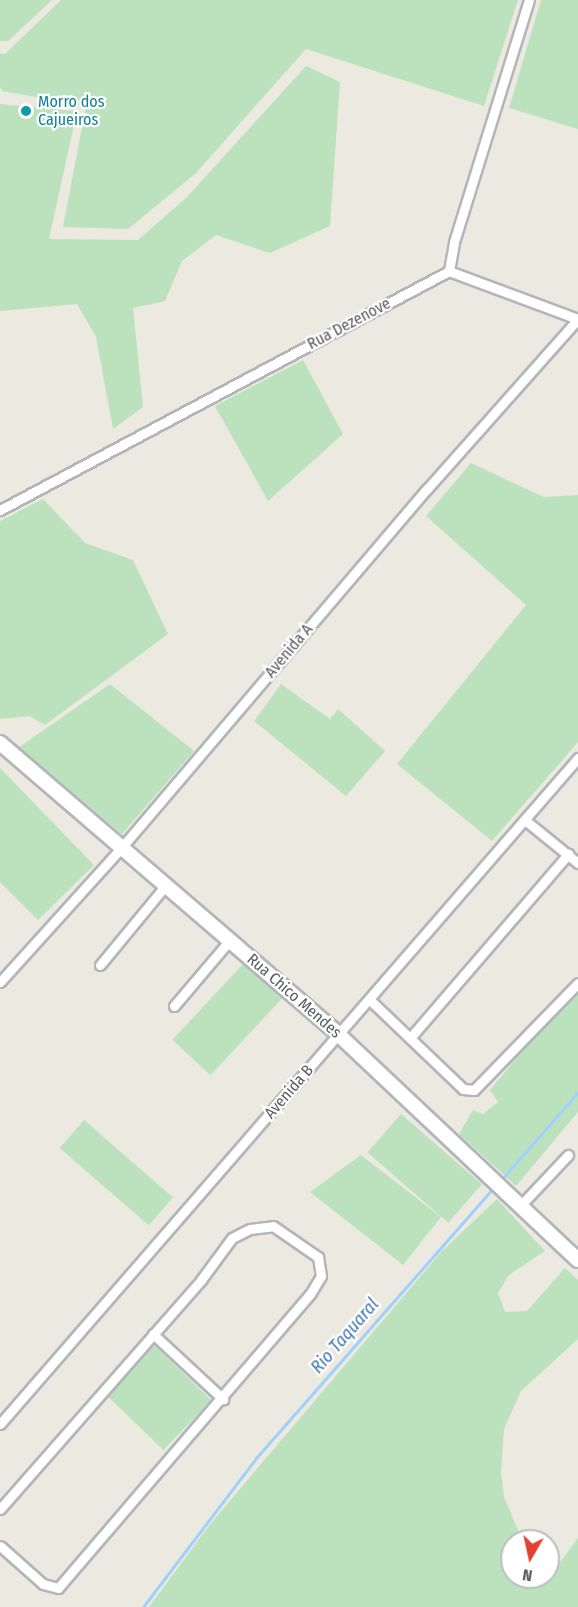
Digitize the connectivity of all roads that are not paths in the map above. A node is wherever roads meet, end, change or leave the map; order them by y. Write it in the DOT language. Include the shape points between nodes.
graph roads {
  1 [pos="530,0"];
  2 [pos="448,272"];
  3 [pos="578,319"];
  4 [pos="0,510"];
  5 [pos="0,743"];
  6 [pos="578,758"];
  7 [pos="525,820"];
  8 [pos="122,847"];
  9 [pos="568,854"];
  10 [pos="578,863"];
  11 [pos="166,885"];
  12 [pos="230,940"];
  13 [pos="100,965"];
  14 [pos="1,979"];
  15 [pos="578,983"];
  16 [pos="370,1000"];
  17 [pos="174,1006"];
  18 [pos="339,1035"];
  19 [pos="410,1038"];
  20 [pos="568,1155"];
  21 [pos="520,1206"];
  22 [pos="578,1260"];
  23 [pos="153,1334"];
  24 [pos="223,1399"];
  25 [pos="0,1424"];
  26 [pos="0,1509"];
  27 [pos="0,1546"];
  1 -- 2 [label="street"];
  2 -- 3 [label="street"];
  2 -- 4 [label="street, Rua Dezenove"];
  3 -- 8 [label="street, Avenida A" via="427,489"];
  5 -- 8 [label="main road, Rua Chico Mendes"];
  6 -- 7 [label="street, Avenida B"];
  7 -- 9 [label="street"];
  7 -- 16 [label="street, Avenida B"];
  8 -- 11 [label="main road, Rua Chico Mendes"];
  8 -- 14 [label="street, Avenida A"];
  9 -- 10 [label="street"];
  9 -- 19 [label="street"];
  11 -- 12 [label="main road, Rua Chico Mendes"];
  11 -- 13 [label="street"];
  12 -- 17 [label="street"];
  12 -- 18 [label="main road, Rua Chico Mendes"];
  15 -- 19 [label="street" via="477,1090 463,1089"];
  16 -- 18 [label="street, Avenida B"];
  16 -- 19 [label="street"];
  18 -- 21 [label="main road, Rua Chico Mendes"];
  18 -- 25 [label="street, Avenida B"];
  20 -- 21 [label="street"];
  21 -- 22 [label="main road, Rua Chico Mendes"];
  23 -- 24 [label="street"];
  23 -- 24 [label="street" via="232,1238 250,1229 273,1226 318,1257 322,1267 318,1285"];
  23 -- 26 [label="street"];
  24 -- 27 [label="street" via="58,1588 43,1584"];
}
